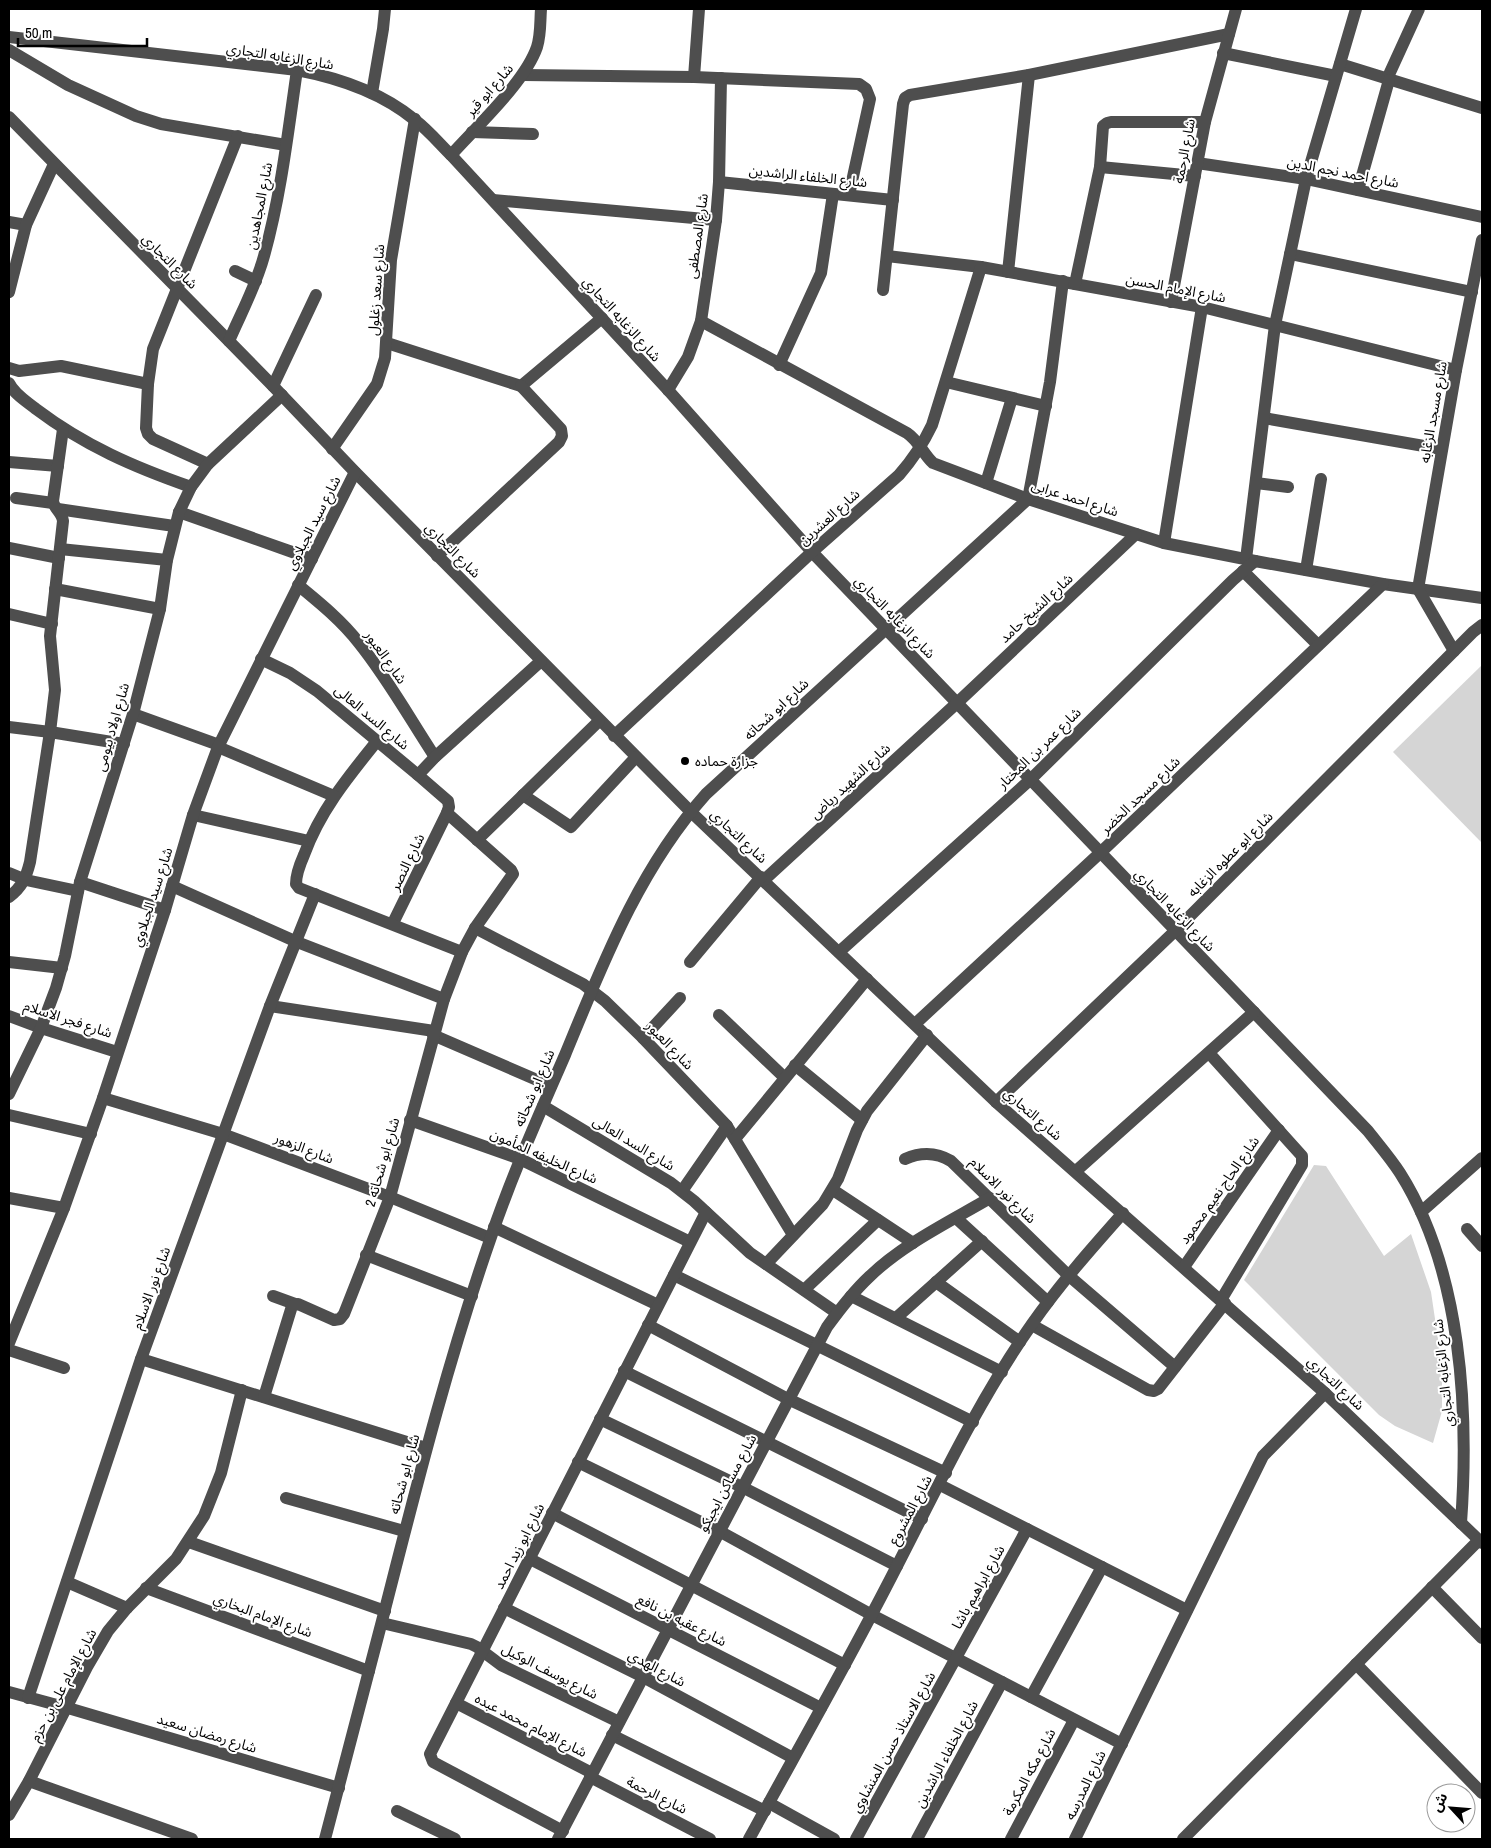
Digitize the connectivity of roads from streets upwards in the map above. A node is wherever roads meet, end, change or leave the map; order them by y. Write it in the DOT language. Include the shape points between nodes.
graph roads {
  1 [pos="385,9"];
  2 [pos="541,9"];
  3 [pos="699,9"];
  4 [pos="1236,9"];
  5 [pos="1356,9"];
  6 [pos="1419,9"];
  7 [pos="1229,34"];
  8 [pos="9,38"];
  9 [pos="9,50"];
  10 [pos="1223,53"];
  11 [pos="297,70"];
  12 [pos="1338,70"];
  13 [pos="523,75"];
  14 [pos="1029,75"];
  15 [pos="694,77"];
  16 [pos="720,78"];
  17 [pos="1388,79"];
  18 [pos="372,93"];
  19 [pos="1482,108"];
  20 [pos="9,117"];
  21 [pos="415,119"];
  22 [pos="1205,122"];
  23 [pos="472,132"];
  24 [pos="533,134"];
  25 [pos="238,136"];
  26 [pos="286,145"];
  27 [pos="451,155"];
  28 [pos="1197,163"];
  29 [pos="54,164"];
  30 [pos="1100,168"];
  31 [pos="1194,176"];
  32 [pos="1306,179"];
  33 [pos="719,182"];
  34 [pos="1358,190"];
  35 [pos="833,194"];
  36 [pos="849,195"];
  37 [pos="493,200"];
  38 [pos="893,200"];
  39 [pos="1482,217"];
  40 [pos="716,220"];
  41 [pos="9,222"];
  42 [pos="26,224"];
  43 [pos="1482,240"];
  44 [pos="1290,254"];
  45 [pos="887,256"];
  46 [pos="981,267"];
  47 [pos="234,272"];
  48 [pos="1008,272"];
  49 [pos="256,281"];
  50 [pos="1069,282"];
  51 [pos="177,289"];
  52 [pos="883,290"];
  53 [pos="9,292"];
  54 [pos="1475,295"];
  55 [pos="316,296"];
  56 [pos="1171,302"];
  57 [pos="1202,307"];
  58 [pos="602,318"];
  59 [pos="701,321"];
  60 [pos="1275,325"];
  61 [pos="228,341"];
  62 [pos="387,343"];
  63 [pos="779,365"];
  64 [pos="9,368"];
  65 [pos="1456,370"];
  66 [pos="9,382"];
  67 [pos="946,382"];
  68 [pos="148,384"];
  69 [pos="522,386"];
  70 [pos="668,390"];
  71 [pos="278,391"];
  72 [pos="1012,398"];
  73 [pos="1046,406"];
  74 [pos="1264,418"];
  75 [pos="63,429"];
  76 [pos="921,447"];
  77 [pos="332,449"];
  78 [pos="1441,449"];
  79 [pos="9,462"];
  80 [pos="208,464"];
  81 [pos="58,466"];
  82 [pos="355,472"];
  83 [pos="1321,479"];
  84 [pos="986,483"];
  85 [pos="1256,483"];
  86 [pos="191,487"];
  87 [pos="1288,487"];
  88 [pos="16,498"];
  89 [pos="1028,499"];
  90 [pos="55,506"];
  91 [pos="179,512"];
  92 [pos="174,526"];
  93 [pos="1136,534"];
  94 [pos="1164,543"];
  95 [pos="9,548"];
  96 [pos="812,552"];
  97 [pos="59,554"];
  98 [pos="437,556"];
  99 [pos="312,559"];
  100 [pos="167,560"];
  101 [pos="1248,564"];
  102 [pos="1306,570"];
  103 [pos="1383,584"];
  104 [pos="298,585"];
  105 [pos="55,589"];
  106 [pos="1418,589"];
  107 [pos="1482,598"];
  108 [pos="160,609"];
  109 [pos="9,614"];
  110 [pos="52,624"];
  111 [pos="1482,625"];
  112 [pos="886,629"];
  113 [pos="1318,645"];
  114 [pos="1454,651"];
  115 [pos="261,658"];
  116 [pos="541,661"];
  117 [pos="957,703"];
  118 [pos="133,714"];
  119 [pos="599,721"];
  120 [pos="9,728"];
  121 [pos="50,732"];
  122 [pos="614,736"];
  123 [pos="376,741"];
  124 [pos="124,744"];
  125 [pos="218,746"];
  126 [pos="435,757"];
  127 [pos="636,757"];
  128 [pos="418,775"];
  129 [pos="1031,779"];
  130 [pos="523,795"];
  131 [pos="334,796"];
  132 [pos="690,812"];
  133 [pos="447,813"];
  134 [pos="193,815"];
  135 [pos="477,840"];
  136 [pos="309,841"];
  137 [pos="1100,853"];
  138 [pos="9,874"];
  139 [pos="762,879"];
  140 [pos="26,880"];
  141 [pos="172,886"];
  142 [pos="79,887"];
  143 [pos="315,894"];
  144 [pos="9,897"];
  145 [pos="165,910"];
  146 [pos="393,924"];
  147 [pos="475,928"];
  148 [pos="1174,931"];
  149 [pos="297,942"];
  150 [pos="462,952"];
  151 [pos="839,952"];
  152 [pos="9,962"];
  153 [pos="690,962"];
  154 [pos="62,968"];
  155 [pos="867,979"];
  156 [pos="592,990"];
  157 [pos="680,998"];
  158 [pos="444,999"];
  159 [pos="270,1006"];
  160 [pos="1254,1012"];
  161 [pos="719,1015"];
  162 [pos="9,1016"];
  163 [pos="915,1024"];
  164 [pos="41,1028"];
  165 [pos="434,1033"];
  166 [pos="927,1035"];
  167 [pos="643,1038"];
  168 [pos="117,1052"];
  169 [pos="1209,1053"];
  170 [pos="795,1065"];
  171 [pos="785,1078"];
  172 [pos="551,1086"];
  173 [pos="9,1094"];
  174 [pos="103,1098"];
  175 [pos="996,1102"];
  176 [pos="542,1106"];
  177 [pos="9,1115"];
  178 [pos="410,1120"];
  179 [pos="862,1120"];
  180 [pos="727,1126"];
  181 [pos="1279,1130"];
  182 [pos="91,1134"];
  183 [pos="223,1134"];
  184 [pos="735,1139"];
  185 [pos="1482,1158"];
  186 [pos="520,1159"];
  187 [pos="905,1159"];
  188 [pos="1076,1172"];
  189 [pos="833,1190"];
  190 [pos="682,1191"];
  191 [pos="390,1197"];
  192 [pos="9,1198"];
  193 [pos="990,1198"];
  194 [pos="64,1208"];
  195 [pos="706,1212"];
  196 [pos="1421,1212"];
  197 [pos="1123,1213"];
  198 [pos="956,1218"];
  199 [pos="878,1220"];
  200 [pos="1467,1229"];
  201 [pos="492,1232"];
  202 [pos="793,1235"];
  203 [pos="982,1241"];
  204 [pos="690,1242"];
  205 [pos="913,1243"];
  206 [pos="1482,1246"];
  207 [pos="366,1255"];
  208 [pos="766,1264"];
  209 [pos="1184,1267"];
  210 [pos="674,1275"];
  211 [pos="1068,1275"];
  212 [pos="936,1282"];
  213 [pos="804,1290"];
  214 [pos="274,1296"];
  215 [pos="472,1296"];
  216 [pos="851,1296"];
  217 [pos="1223,1301"];
  218 [pos="1048,1302"];
  219 [pos="295,1304"];
  220 [pos="658,1305"];
  221 [pos="9,1308"];
  222 [pos="21,1312"];
  223 [pos="837,1313"];
  224 [pos="896,1318"];
  225 [pos="648,1325"];
  226 [pos="1032,1325"];
  227 [pos="1020,1342"];
  228 [pos="9,1343"];
  229 [pos="816,1345"];
  230 [pos="9,1350"];
  231 [pos="141,1359"];
  232 [pos="1175,1367"];
  233 [pos="64,1368"];
  234 [pos="624,1372"];
  235 [pos="1002,1372"];
  236 [pos="242,1390"];
  237 [pos="1325,1393"];
  238 [pos="264,1397"];
  239 [pos="788,1399"];
  240 [pos="600,1419"];
  241 [pos="973,1422"];
  242 [pos="765,1443"];
  243 [pos="426,1448"];
  244 [pos="578,1462"];
  245 [pos="946,1473"];
  246 [pos="940,1485"];
  247 [pos="742,1487"];
  248 [pos="286,1498"];
  249 [pos="552,1512"];
  250 [pos="922,1520"];
  251 [pos="1461,1522"];
  252 [pos="1027,1529"];
  253 [pos="404,1531"];
  254 [pos="719,1531"];
  255 [pos="1481,1541"];
  256 [pos="188,1542"];
  257 [pos="530,1559"];
  258 [pos="898,1566"];
  259 [pos="1102,1568"];
  260 [pos="67,1582"];
  261 [pos="691,1584"];
  262 [pos="1432,1587"];
  263 [pos="146,1588"];
  264 [pos="127,1608"];
  265 [pos="504,1608"];
  266 [pos="1187,1610"];
  267 [pos="872,1615"];
  268 [pos="383,1617"];
  269 [pos="668,1630"];
  270 [pos="1482,1638"];
  271 [pos="483,1651"];
  272 [pos="956,1658"];
  273 [pos="1356,1664"];
  274 [pos="845,1665"];
  275 [pos="369,1671"];
  276 [pos="643,1677"];
  277 [pos="1002,1682"];
  278 [pos="9,1692"];
  279 [pos="1030,1697"];
  280 [pos="28,1698"];
  281 [pos="456,1703"];
  282 [pos="68,1708"];
  283 [pos="821,1708"];
  284 [pos="1074,1720"];
  285 [pos="619,1722"];
  286 [pos="612,1735"];
  287 [pos="1122,1744"];
  288 [pos="793,1758"];
  289 [pos="591,1775"];
  290 [pos="29,1781"];
  291 [pos="339,1788"];
  292 [pos="1482,1793"];
  293 [pos="767,1807"];
  294 [pos="397,1811"];
  295 [pos="9,1815"];
  296 [pos="562,1836"];
  297 [pos="329,1838"];
  298 [pos="192,1839"];
  299 [pos="455,1839"];
  300 [pos="710,1839"];
  301 [pos="749,1839"];
  302 [pos="834,1839"];
  303 [pos="856,1839"];
  304 [pos="917,1839"];
  305 [pos="1011,1839"];
  306 [pos="1075,1839"];
  307 [pos="1183,1839"];
  1 -- 18 [label="street"];
  2 -- 13 [label="street, شارع ابو قير" via="537,46"];
  3 -- 15 [label="street"];
  4 -- 7 [label="street, شارع الرحمة"];
  5 -- 12 [label="street"];
  6 -- 17 [label="street"];
  7 -- 10 [label="street, شارع الرحمة"];
  7 -- 14 [label="street"];
  8 -- 11 [label="street, شارع الزغابه التجاري"];
  9 -- 25 [label="street" via="68,85 136,116 161,124"];
  10 -- 12 [label="street"];
  10 -- 22 [label="street, شارع الرحمة"];
  11 -- 18 [label="street, شارع الزغابه التجاري" via="323,75"];
  11 -- 26 [label="street, شارع المجاهدين"];
  12 -- 17 [label="street"];
  12 -- 32 [label="street"];
  13 -- 15 [label="street"];
  13 -- 23 [label="street, شارع ابو قير"];
  14 -- 38 [label="street" via="905,98"];
  14 -- 48 [label="street"];
  15 -- 16 [label="street"];
  16 -- 33 [label="street, شارع المصطفى"];
  16 -- 36 [label="street" via="855,83 863,86 870,99"];
  17 -- 19 [label="street"];
  17 -- 34 [label="street"];
  18 -- 21 [label="street, شارع الزغابه التجاري"];
  20 -- 29 [label="street, شارع التجاري"];
  21 -- 27 [label="street, شارع الزغابه التجاري"];
  21 -- 62 [label="street, شارع سعد زغلول" via="391,260"];
  22 -- 28 [label="street, شارع الرحمة"];
  22 -- 30 [label="street" via="1106,123 1102,130"];
  23 -- 24 [label="street"];
  23 -- 27 [label="street, شارع ابو قير"];
  25 -- 26 [label="street"];
  25 -- 51 [label="street"];
  26 -- 49 [label="street, شارع المجاهدين"];
  27 -- 37 [label="street, شارع الزغابه التجاري"];
  28 -- 31 [label="street, شارع الرحمة"];
  28 -- 32 [label="street, شارع احمد نجم الدين"];
  29 -- 42 [label="street"];
  29 -- 51 [label="street, شارع التجاري"];
  30 -- 31 [label="street"];
  30 -- 50 [label="street"];
  31 -- 56 [label="street, شارع الرحمة"];
  32 -- 34 [label="street, شارع احمد نجم الدين"];
  32 -- 44 [label="street"];
  33 -- 35 [label="street, شارع الخلفاء الراشدين"];
  33 -- 40 [label="street, شارع المصطفى"];
  34 -- 39 [label="street, شارع احمد نجم الدين"];
  35 -- 36 [label="street, شارع الخلفاء الراشدين"];
  35 -- 63 [label="street" via="821,273"];
  36 -- 38 [label="street, شارع الخلفاء الراشدين"];
  37 -- 40 [label="street"];
  37 -- 58 [label="street, شارع الزغابه التجاري"];
  38 -- 45 [label="street"];
  40 -- 59 [label="street, شارع المصطفى"];
  41 -- 42 [label="street"];
  42 -- 53 [label="street"];
  43 -- 54 [label="street, شارع مسجد الزغابه"];
  44 -- 54 [label="street"];
  44 -- 60 [label="street"];
  45 -- 46 [label="street, شارع الإمام الحسن"];
  45 -- 52 [label="street"];
  46 -- 48 [label="street, شارع الإمام الحسن"];
  46 -- 67 [label="street, شارع العشرين"];
  47 -- 49 [label="street"];
  48 -- 50 [label="street, شارع الإمام الحسن"];
  49 -- 61 [label="street, شارع المجاهدين"];
  50 -- 56 [label="street, شارع الإمام الحسن"];
  50 -- 73 [label="street"];
  51 -- 61 [label="street, شارع التجاري"];
  51 -- 68 [label="street" via="153,349"];
  54 -- 65 [label="street, شارع مسجد الزغابه"];
  55 -- 71 [label="street"];
  56 -- 57 [label="street, شارع الإمام الحسن"];
  57 -- 60 [label="street, شارع الإمام الحسن"];
  57 -- 94 [label="street"];
  58 -- 69 [label="street"];
  58 -- 70 [label="street, شارع الزغابه التجاري"];
  59 -- 63 [label="street, شارع احمد عرابى"];
  59 -- 70 [label="street, شارع المصطفى" via="688,357"];
  60 -- 65 [label="street, شارع الإمام الحسن"];
  60 -- 74 [label="street"];
  61 -- 71 [label="street, شارع التجاري"];
  62 -- 69 [label="street"];
  62 -- 77 [label="street, شارع سعد زغلول" via="377,384"];
  63 -- 76 [label="street, شارع احمد عرابى" via="907,433"];
  64 -- 68 [label="street" via="19,371 61,366"];
  65 -- 78 [label="street, شارع مسجد الزغابه"];
  66 -- 75 [label="street" via="19,396"];
  67 -- 72 [label="street"];
  67 -- 76 [label="street, شارع العشرين"];
  68 -- 80 [label="street" via="146,428 150,437"];
  69 -- 98 [label="street" via="561,429 562,436"];
  70 -- 96 [label="street, شارع الزغابه التجاري"];
  71 -- 77 [label="street, شارع التجاري"];
  71 -- 80 [label="street, شارع اولاد بيومى"];
  72 -- 73 [label="street"];
  72 -- 84 [label="street"];
  73 -- 89 [label="street"];
  74 -- 78 [label="street"];
  74 -- 85 [label="street"];
  75 -- 81 [label="street"];
  75 -- 86 [label="street" via="125,462"];
  76 -- 84 [label="street, شارع احمد عرابى" via="933,463"];
  76 -- 96 [label="street, شارع العشرين" via="899,475"];
  77 -- 82 [label="street, شارع التجاري"];
  78 -- 106 [label="street, شارع مسجد الزغابه"];
  79 -- 81 [label="street"];
  80 -- 86 [label="street, شارع اولاد بيومى"];
  81 -- 90 [label="street"];
  82 -- 98 [label="street, شارع التجاري"];
  82 -- 99 [label="street, شارع سيد الجبلاوي"];
  83 -- 102 [label="street"];
  84 -- 89 [label="street, شارع احمد عرابى"];
  85 -- 87 [label="street"];
  85 -- 101 [label="street"];
  86 -- 91 [label="street, شارع اولاد بيومى"];
  88 -- 90 [label="street"];
  89 -- 93 [label="street, شارع احمد عرابى"];
  89 -- 112 [label="street, شارع ابو شحاته"];
  90 -- 92 [label="street"];
  90 -- 97 [label="street" via="63,521"];
  91 -- 92 [label="street, شارع اولاد بيومى"];
  91 -- 99 [label="street"];
  92 -- 100 [label="street, شارع اولاد بيومى"];
  93 -- 94 [label="street, شارع احمد عرابى"];
  93 -- 117 [label="street, شارع الشيخ حامد"];
  94 -- 101 [label="street, شارع احمد عرابى"];
  95 -- 97 [label="street"];
  96 -- 112 [label="street, شارع الزغابه التجاري"];
  96 -- 122 [label="street, شارع العشرين"];
  97 -- 100 [label="street"];
  97 -- 105 [label="street"];
  98 -- 116 [label="street, شارع التجاري"];
  99 -- 104 [label="street, شارع سيد الجبلاوي"];
  100 -- 108 [label="street, شارع اولاد بيومى"];
  101 -- 102 [label="street, شارع احمد عرابى"];
  101 -- 113 [label="street"];
  101 -- 129 [label="street, شارع عمر بن المختار"];
  102 -- 103 [label="street, شارع احمد عرابى"];
  103 -- 106 [label="street, شارع احمد عرابى"];
  103 -- 113 [label="street, شارع مسجد الخضر"];
  104 -- 115 [label="street, شارع سيد الجبلاوي"];
  104 -- 126 [label="street, شارع العبور" via="359,642"];
  105 -- 108 [label="street"];
  105 -- 110 [label="street"];
  106 -- 107 [label="street, شارع احمد عرابى"];
  106 -- 114 [label="street"];
  108 -- 118 [label="street, شارع اولاد بيومى"];
  109 -- 110 [label="street"];
  110 -- 121 [label="street" via="55,690"];
  111 -- 114 [label="street, شارع ابو عطوه الزغابه"];
  112 -- 117 [label="street, شارع الزغابه التجاري"];
  112 -- 132 [label="street, شارع ابو شحاته"];
  113 -- 137 [label="street, شارع مسجد الخضر"];
  114 -- 148 [label="street, شارع ابو عطوه الزغابه"];
  115 -- 123 [label="street, شارع السد العالى" via="317,691"];
  115 -- 125 [label="street, شارع سيد الجبلاوي"];
  116 -- 119 [label="street, شارع التجاري"];
  116 -- 126 [label="street"];
  117 -- 129 [label="street, شارع الزغابه التجاري"];
  117 -- 139 [label="street, شارع الشهيد رياض"];
  118 -- 124 [label="street, شارع اولاد بيومى"];
  118 -- 125 [label="street"];
  119 -- 122 [label="street, شارع التجاري"];
  119 -- 130 [label="street"];
  120 -- 121 [label="street"];
  121 -- 124 [label="street"];
  121 -- 140 [label="street"];
  122 -- 127 [label="street, شارع التجاري"];
  123 -- 128 [label="street, شارع السد العالى"];
  123 -- 131 [label="street"];
  124 -- 142 [label="street, شارع اولاد بيومى"];
  125 -- 131 [label="street"];
  125 -- 134 [label="street, شارع سيد الجبلاوي"];
  126 -- 128 [label="street"];
  127 -- 130 [label="street" via="571,827"];
  127 -- 132 [label="street, شارع التجاري"];
  128 -- 133 [label="street, شارع السد العالى" via="448,801"];
  129 -- 137 [label="street, شارع الزغابه التجاري"];
  129 -- 151 [label="street, شارع عمر بن المختار"];
  130 -- 135 [label="street"];
  131 -- 136 [label="street"];
  132 -- 139 [label="street, شارع التجاري"];
  132 -- 156 [label="street, شارع ابو شحاته" via="639,889"];
  133 -- 135 [label="street"];
  133 -- 146 [label="street, شارع النصر"];
  134 -- 136 [label="street"];
  134 -- 141 [label="street, شارع سيد الجبلاوي"];
  135 -- 147 [label="street, شارع ابو شحاته 2" via="513,874"];
  136 -- 143 [label="street" via="295,882 299,888"];
  137 -- 148 [label="street, شارع الزغابه التجاري"];
  137 -- 163 [label="street, شارع مسجد الخضر"];
  138 -- 140 [label="street"];
  139 -- 151 [label="street, شارع التجاري"];
  139 -- 153 [label="street, شارع الشهيد رياض"];
  140 -- 142 [label="street"];
  140 -- 144 [label="street"];
  141 -- 145 [label="street, شارع سيد الجبلاوي"];
  141 -- 149 [label="street"];
  142 -- 145 [label="street"];
  142 -- 154 [label="street, شارع اولاد بيومى"];
  143 -- 146 [label="street"];
  143 -- 149 [label="street, شارع نور الاسلام"];
  145 -- 168 [label="street, شارع سيد الجبلاوي"];
  146 -- 150 [label="street"];
  147 -- 150 [label="street, شارع ابو شحاته 2"];
  147 -- 156 [label="street, شارع العبور"];
  148 -- 160 [label="street, شارع الزغابه التجاري"];
  148 -- 175 [label="street, شارع ابو عطوه الزغابه"];
  149 -- 158 [label="street"];
  149 -- 159 [label="street, شارع نور الاسلام"];
  150 -- 158 [label="street, شارع ابو شحاته 2"];
  151 -- 155 [label="street, شارع التجاري"];
  152 -- 154 [label="street"];
  154 -- 164 [label="street, شارع اولاد بيومى"];
  155 -- 163 [label="street, شارع التجاري"];
  155 -- 170 [label="street"];
  156 -- 167 [label="street, شارع العبور"];
  156 -- 172 [label="street, شارع ابو شحاته"];
  157 -- 167 [label="street"];
  158 -- 165 [label="street, شارع ابو شحاته 2"];
  159 -- 165 [label="street"];
  159 -- 183 [label="street, شارع نور الاسلام"];
  160 -- 169 [label="street"];
  160 -- 196 [label="street, شارع الزغابه التجاري" via="1368,1131 1400,1173"];
  161 -- 171 [label="street"];
  162 -- 164 [label="street, شارع فجر الاسلام"];
  163 -- 166 [label="street, شارع التجاري"];
  164 -- 168 [label="street, شارع فجر الاسلام"];
  164 -- 173 [label="street, شارع اولاد بيومى"];
  165 -- 172 [label="street"];
  165 -- 178 [label="street, شارع ابو شحاته 2"];
  166 -- 175 [label="street, شارع التجاري"];
  166 -- 179 [label="street"];
  167 -- 180 [label="street, شارع العبور"];
  168 -- 174 [label="street, شارع سيد الجبلاوي"];
  169 -- 181 [label="street"];
  169 -- 188 [label="street"];
  170 -- 171 [label="street"];
  170 -- 179 [label="street"];
  171 -- 184 [label="street"];
  172 -- 176 [label="street, شارع ابو شحاته"];
  174 -- 182 [label="street, شارع سيد الجبلاوي"];
  174 -- 183 [label="street, شارع الزهور"];
  175 -- 188 [label="street, شارع التجاري"];
  176 -- 186 [label="street, شارع ابو شحاته"];
  176 -- 190 [label="street, شارع السد العالى"];
  177 -- 182 [label="street"];
  178 -- 186 [label="street, شارع الخليفه المأمون"];
  178 -- 191 [label="street, شارع ابو شحاته 2"];
  179 -- 189 [label="street"];
  180 -- 184 [label="street, شارع العبور"];
  180 -- 190 [label="street"];
  181 -- 209 [label="street, شارع الحاج نعيم محمود"];
  181 -- 217 [label="street" via="1302,1156 1302,1165"];
  182 -- 194 [label="street, شارع سيد الجبلاوي"];
  183 -- 191 [label="street, شارع الزهور"];
  183 -- 231 [label="street, شارع نور الاسلام"];
  184 -- 202 [label="street, شارع العبور"];
  185 -- 196 [label="street"];
  186 -- 201 [label="street, شارع ابو شحاته"];
  186 -- 204 [label="street, شارع الخليفه المأمون"];
  187 -- 193 [label="street, شارع نور الاسلام" via="929,1153 945,1157"];
  188 -- 197 [label="street, شارع التجاري"];
  189 -- 199 [label="street"];
  189 -- 202 [label="street" via="824,1204"];
  190 -- 195 [label="street, شارع السد العالى"];
  191 -- 201 [label="street, شارع الزهور"];
  191 -- 207 [label="street, شارع ابو شحاته 2"];
  192 -- 194 [label="street"];
  193 -- 198 [label="street, شارع مساكن ايجيكو"];
  193 -- 211 [label="street, شارع نور الاسلام"];
  194 -- 222 [label="street, شارع سيد الجبلاوي"];
  195 -- 204 [label="street, شارع ابو زيد احمد"];
  195 -- 208 [label="street" via="734,1240"];
  196 -- 251 [label="street, شارع الزغابه التجاري" via="1439,1262 1457,1340 1464,1432"];
  197 -- 209 [label="street, شارع التجاري"];
  197 -- 211 [label="street, شارع المشروع"];
  198 -- 203 [label="street"];
  198 -- 205 [label="street, شارع مساكن ايجيكو"];
  199 -- 205 [label="street"];
  199 -- 213 [label="street"];
  200 -- 206 [label="street"];
  201 -- 215 [label="street, شارع ابو شحاته"];
  201 -- 220 [label="street, شارع الزهور"];
  202 -- 208 [label="street"];
  203 -- 212 [label="street"];
  203 -- 218 [label="street"];
  204 -- 210 [label="street, شارع ابو زيد احمد"];
  205 -- 216 [label="street, شارع مساكن ايجيكو" via="870,1276"];
  207 -- 215 [label="street"];
  207 -- 219 [label="street, شارع ابو شحاته 2" via="340,1319 334,1320"];
  208 -- 213 [label="street"];
  209 -- 217 [label="street, شارع التجاري"];
  210 -- 220 [label="street, شارع ابو زيد احمد"];
  210 -- 229 [label="street"];
  211 -- 218 [label="street, شارع المشروع"];
  211 -- 232 [label="street, شارع نور الاسلام"];
  212 -- 224 [label="street"];
  212 -- 227 [label="street"];
  213 -- 223 [label="street"];
  214 -- 219 [label="street"];
  215 -- 243 [label="street, شارع ابو شحاته"];
  216 -- 223 [label="street, شارع مساكن ايجيكو"];
  216 -- 224 [label="street"];
  217 -- 232 [label="street"];
  217 -- 237 [label="street, شارع التجاري"];
  218 -- 226 [label="street, شارع المشروع"];
  219 -- 238 [label="street"];
  220 -- 225 [label="street, شارع ابو زيد احمد"];
  221 -- 222 [label="street"];
  222 -- 228 [label="street, شارع سيد الجبلاوي"];
  223 -- 229 [label="street, شارع مساكن ايجيكو"];
  224 -- 235 [label="street"];
  225 -- 234 [label="street, شارع ابو زيد احمد"];
  225 -- 239 [label="street"];
  226 -- 227 [label="street, شارع المشروع"];
  226 -- 232 [label="street" via="1148,1390 1158,1389"];
  227 -- 235 [label="street, شارع المشروع"];
  229 -- 239 [label="street, شارع مساكن ايجيكو"];
  229 -- 241 [label="street"];
  230 -- 233 [label="street"];
  231 -- 236 [label="street"];
  231 -- 260 [label="street, شارع نور الاسلام"];
  234 -- 240 [label="street, شارع ابو زيد احمد"];
  234 -- 242 [label="street"];
  235 -- 241 [label="street, شارع المشروع"];
  236 -- 238 [label="street"];
  236 -- 256 [label="street, شارع الإمام على بن حزم" via="217,1488"];
  237 -- 251 [label="street, شارع التجاري"];
  237 -- 266 [label="street, شارع المدرسه" via="1263,1456"];
  238 -- 243 [label="street"];
  239 -- 242 [label="street, شارع مساكن ايجيكو"];
  239 -- 245 [label="street"];
  240 -- 244 [label="street, شارع ابو زيد احمد"];
  240 -- 247 [label="street"];
  241 -- 245 [label="street, شارع المشروع"];
  242 -- 247 [label="street, شارع مساكن ايجيكو"];
  242 -- 250 [label="street"];
  243 -- 253 [label="street, شارع ابو شحاته"];
  244 -- 249 [label="street, شارع ابو زيد احمد"];
  244 -- 254 [label="street"];
  245 -- 246 [label="street, شارع المشروع"];
  246 -- 250 [label="street, شارع المشروع"];
  246 -- 252 [label="street"];
  247 -- 254 [label="street, شارع مساكن ايجيكو"];
  247 -- 258 [label="street"];
  248 -- 253 [label="street"];
  249 -- 257 [label="street, شارع ابو زيد احمد"];
  249 -- 261 [label="street"];
  250 -- 258 [label="street, شارع المشروع"];
  251 -- 255 [label="street, شارع التجاري"];
  252 -- 259 [label="street"];
  252 -- 272 [label="street, شارع ابراهيم باشا"];
  253 -- 268 [label="street, شارع ابو شحاته"];
  254 -- 261 [label="street, شارع مساكن ايجيكو"];
  254 -- 267 [label="street"];
  255 -- 262 [label="street"];
  256 -- 263 [label="street, شارع الإمام على بن حزم" via="172,1564"];
  256 -- 268 [label="street, شارع يوسف الوكيل"];
  257 -- 265 [label="street, شارع ابو زيد احمد"];
  257 -- 269 [label="street, شارع عقبه بن نافع"];
  258 -- 267 [label="street, شارع المشروع"];
  259 -- 266 [label="street"];
  259 -- 279 [label="street"];
  260 -- 264 [label="street"];
  260 -- 280 [label="street, شارع نور الاسلام"];
  261 -- 269 [label="street, شارع مساكن ايجيكو"];
  261 -- 274 [label="street"];
  262 -- 270 [label="street"];
  262 -- 273 [label="street"];
  263 -- 264 [label="street, شارع الإمام على بن حزم"];
  263 -- 275 [label="street, شارع الإمام البخاري"];
  264 -- 282 [label="street, شارع الإمام على بن حزم" via="97,1648"];
  265 -- 271 [label="street, شارع ابو زيد احمد"];
  265 -- 276 [label="street, شارع الهدي"];
  266 -- 287 [label="street, شارع المدرسه"];
  267 -- 272 [label="street"];
  267 -- 274 [label="street, شارع المشروع"];
  268 -- 271 [label="street, شارع يوسف الوكيل"];
  268 -- 275 [label="street, شارع ابو شحاته"];
  269 -- 276 [label="street, شارع مساكن ايجيكو"];
  269 -- 283 [label="street, شارع عقبه بن نافع"];
  271 -- 281 [label="street, شارع ابو زيد احمد"];
  271 -- 285 [label="street, شارع يوسف الوكيل" via="501,1666"];
  272 -- 277 [label="street"];
  272 -- 303 [label="street, شارع الاستاذ حسن المنشاوي"];
  273 -- 292 [label="street"];
  273 -- 307 [label="street"];
  274 -- 283 [label="street, شارع المشروع"];
  275 -- 291 [label="street, شارع ابو شحاته"];
  276 -- 285 [label="street, شارع مساكن ايجيكو"];
  276 -- 288 [label="street, شارع الهدي"];
  277 -- 279 [label="street"];
  277 -- 304 [label="street, شارع الخلفاء الراشدين"];
  278 -- 280 [label="street, شارع رمضان سعيد"];
  279 -- 284 [label="street"];
  280 -- 282 [label="street, شارع رمضان سعيد"];
  281 -- 289 [label="street, شارع الإمام محمد عبده"];
  281 -- 296 [label="street, شارع ابو زيد احمد" via="430,1754 431,1760"];
  282 -- 290 [label="street, شارع الإمام على بن حزم"];
  282 -- 291 [label="street, شارع رمضان سعيد"];
  283 -- 288 [label="street, شارع المشروع"];
  284 -- 287 [label="street"];
  284 -- 305 [label="street, شارع مكه المكرمة"];
  285 -- 286 [label="street, شارع مساكن ايجيكو"];
  286 -- 289 [label="street, شارع مساكن ايجيكو"];
  286 -- 293 [label="street"];
  287 -- 306 [label="street, شارع المدرسه"];
  288 -- 293 [label="street, شارع المشروع"];
  289 -- 296 [label="street, شارع مساكن ايجيكو"];
  289 -- 300 [label="street, شارع الرحمة"];
  290 -- 295 [label="street, شارع الإمام على بن حزم"];
  290 -- 298 [label="street"];
  291 -- 297 [label="street, شارع ابو شحاته"];
  293 -- 301 [label="street, شارع المشروع"];
  293 -- 302 [label="street"];
  294 -- 299 [label="street"];
}
